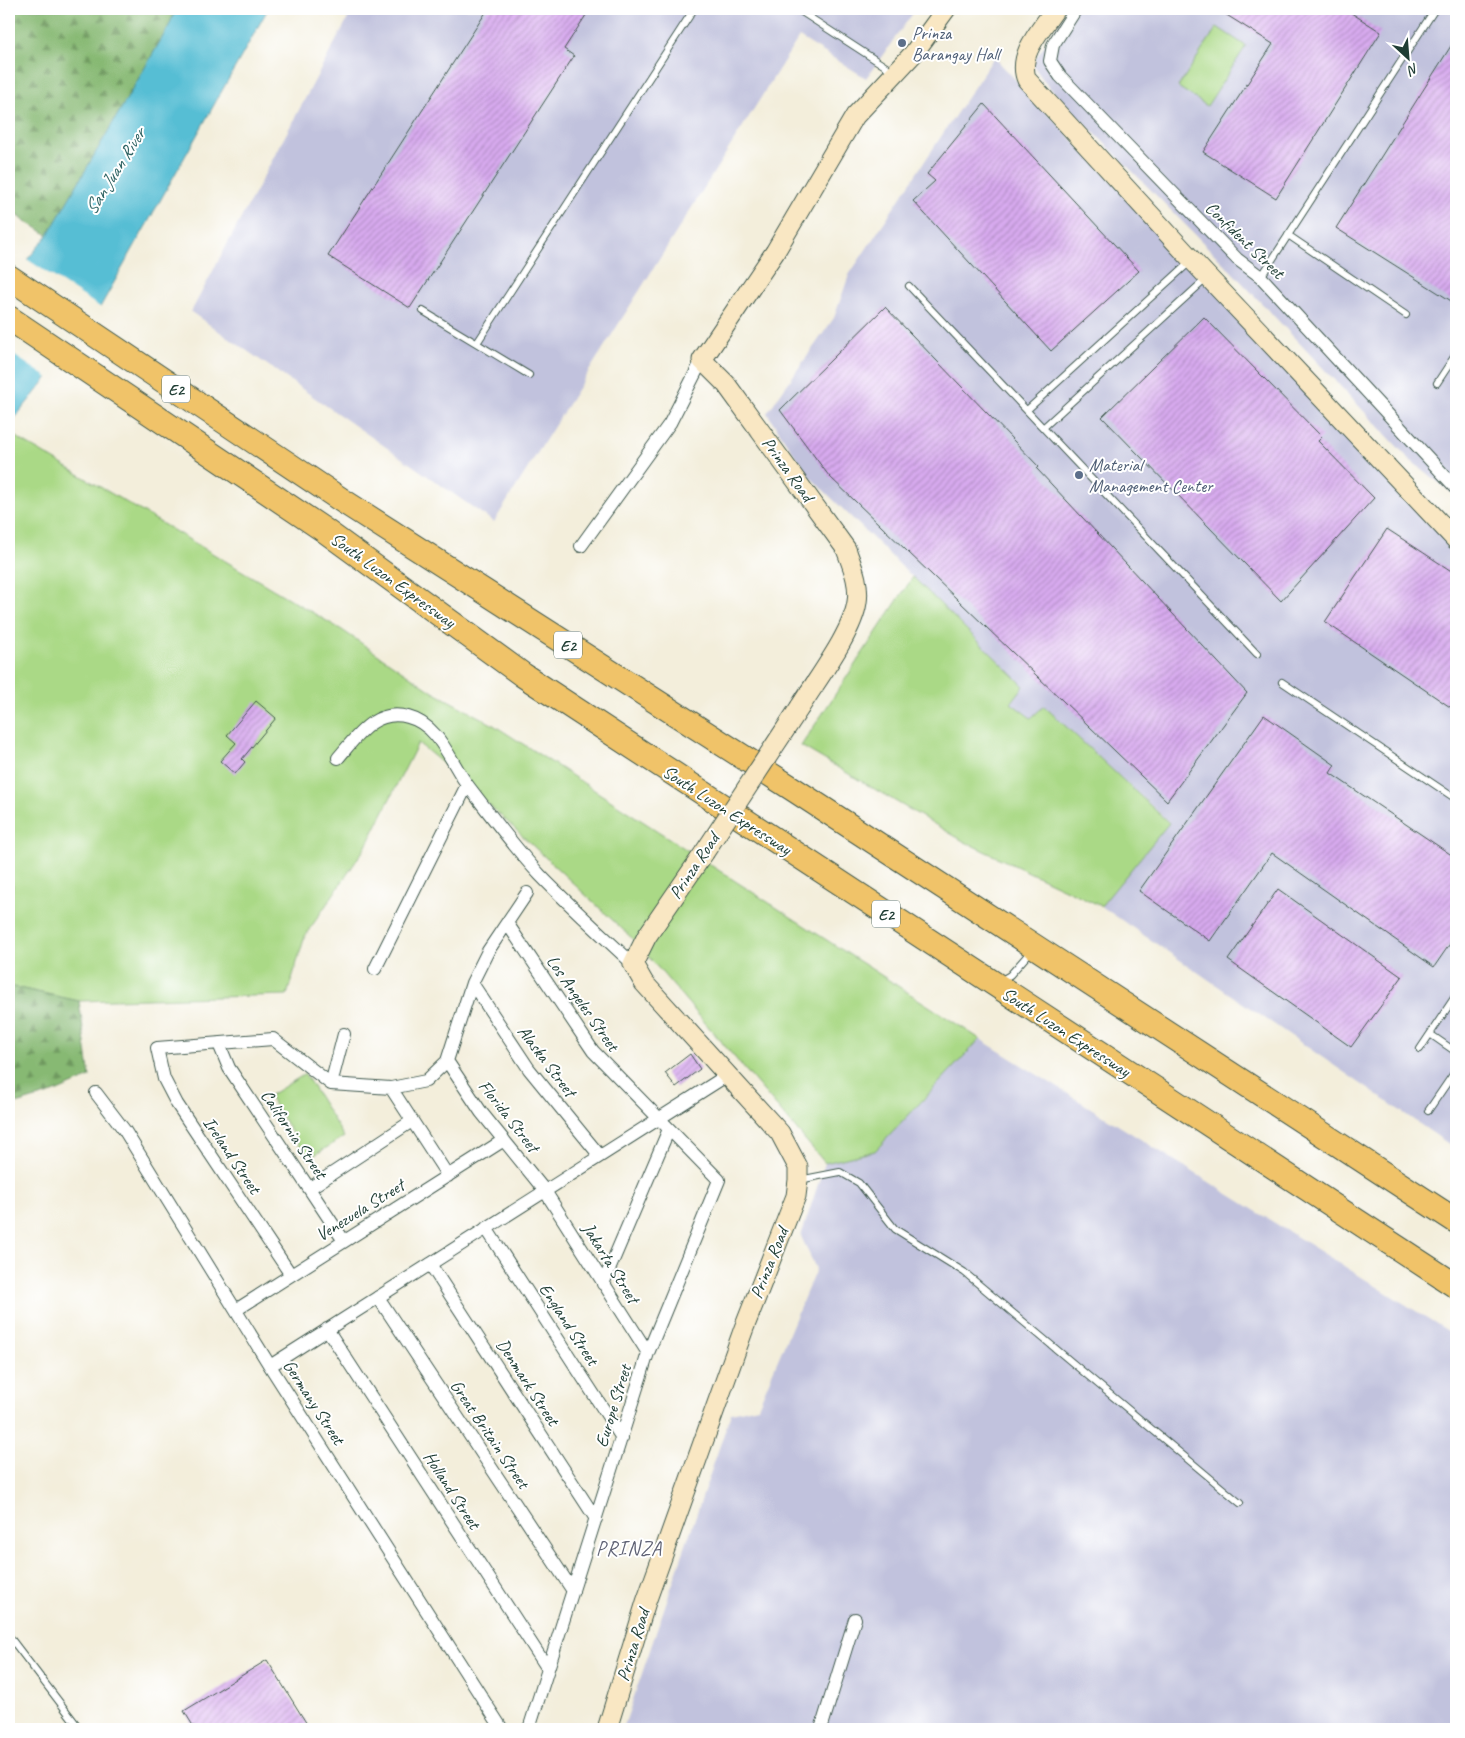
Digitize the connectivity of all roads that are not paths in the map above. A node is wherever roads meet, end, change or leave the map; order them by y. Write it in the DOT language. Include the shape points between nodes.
graph roads {
  1 [pos="694,9"];
  2 [pos="797,9"];
  3 [pos="946,9"];
  4 [pos="1055,9"];
  5 [pos="1076,9"];
  6 [pos="1435,9"];
  7 [pos="895,73"];
  8 [pos="1288,235"];
  9 [pos="1192,260"];
  10 [pos="1208,276"];
  11 [pos="9,277"];
  12 [pos="1261,277"];
  13 [pos="910,286"];
  14 [pos="423,311"];
  15 [pos="1406,315"];
  16 [pos="9,318"];
  17 [pos="477,343"];
  18 [pos="1456,354"];
  19 [pos="702,360"];
  20 [pos="529,375"];
  21 [pos="1437,383"];
  22 [pos="1027,410"];
  23 [pos="1044,428"];
  24 [pos="1456,488"];
  25 [pos="1456,540"];
  26 [pos="581,546"];
  27 [pos="1257,654"];
  28 [pos="1282,682"];
  29 [pos="338,758"];
  30 [pos="467,785"];
  31 [pos="1456,799"];
  32 [pos="527,893"];
  33 [pos="507,923"];
  34 [pos="1035,947"];
  35 [pos="633,964"];
  36 [pos="375,968"];
  37 [pos="472,983"];
  38 [pos="994,985"];
  39 [pos="1456,995"];
  40 [pos="344,1034"];
  41 [pos="1430,1034"];
  42 [pos="220,1044"];
  43 [pos="1420,1049"];
  44 [pos="1456,1052"];
  45 [pos="447,1061"];
  46 [pos="1456,1070"];
  47 [pos="726,1076"];
  48 [pos="331,1084"];
  49 [pos="391,1088"];
  50 [pos="96,1093"];
  51 [pos="1428,1111"];
  52 [pos="658,1119"];
  53 [pos="412,1121"];
  54 [pos="669,1130"];
  55 [pos="504,1140"];
  56 [pos="600,1156"];
  57 [pos="448,1176"];
  58 [pos="798,1180"];
  59 [pos="310,1188"];
  60 [pos="545,1191"];
  61 [pos="1456,1221"];
  62 [pos="486,1228"];
  63 [pos="344,1242"];
  64 [pos="430,1264"];
  65 [pos="291,1275"];
  66 [pos="603,1284"];
  67 [pos="1456,1286"];
  68 [pos="378,1297"];
  69 [pos="236,1310"];
  70 [pos="327,1329"];
  71 [pos="648,1354"];
  72 [pos="270,1366"];
  73 [pos="622,1438"];
  74 [pos="1240,1503"];
  75 [pos="596,1519"];
  76 [pos="573,1591"];
  77 [pos="855,1619"];
  78 [pos="9,1636"];
  79 [pos="548,1670"];
  80 [pos="80,1729"];
  81 [pos="502,1729"];
  82 [pos="529,1729"];
  83 [pos="607,1729"];
  84 [pos="821,1729"];
  1 -- 17 [label="lane"];
  2 -- 7 [label="lane"];
  3 -- 7 [label="main road"];
  4 -- 9 [label="main road" via="1026,55 1024,73 1027,80"];
  5 -- 12 [label="street, Confident Street" via="1053,45 1050,61 1060,76 1236,258"];
  6 -- 8 [label="lane"];
  7 -- 19 [label="main road" via="855,116 775,252"];
  8 -- 12 [label="lane"];
  8 -- 15 [label="lane"];
  9 -- 10 [label="main road"];
  9 -- 22 [label="lane"];
  10 -- 23 [label="lane"];
  10 -- 25 [label="main road"];
  11 -- 34 [label="highway, South Luzon Expressway / E2" via="343,501"];
  12 -- 24 [label="street, Confident Street"];
  13 -- 22 [label="lane"];
  14 -- 17 [label="lane"];
  16 -- 38 [label="highway, South Luzon Expressway / E2" via="324,530 523,675"];
  17 -- 20 [label="lane"];
  18 -- 21 [label="lane"];
  19 -- 26 [label="street" via="670,422"];
  19 -- 35 [label="main road, Prinza Road, bridge" via="726,384 846,549 856,578 857,601 840,642 800,707 647,936"];
  22 -- 23 [label="lane"];
  23 -- 27 [label="lane"];
  28 -- 31 [label="lane"];
  29 -- 30 [label="street" via="362,730 379,718 393,715 409,717 437,738"];
  30 -- 35 [label="street" via="539,874"];
  30 -- 36 [label="street"];
  32 -- 33 [label="street"];
  33 -- 37 [label="street"];
  33 -- 52 [label="street, Los Angeles Street" via="593,1051"];
  34 -- 38 [label="lane" via="1010,975"];
  34 -- 61 [label="highway, South Luzon Expressway / E2"];
  35 -- 47 [label="main road, Prinza Road" via="644,983"];
  37 -- 45 [label="street"];
  37 -- 56 [label="street, Alaska Street" via="529,1069"];
  38 -- 67 [label="highway, South Luzon Expressway / E2"];
  39 -- 41 [label="lane"];
  40 -- 48 [label="street"];
  41 -- 43 [label="lane"];
  41 -- 44 [label="lane"];
  42 -- 48 [label="street" via="272,1039"];
  42 -- 59 [label="street, California Street" via="229,1068"];
  42 -- 65 [label="street, Ireland Street" via="157,1048 164,1080"];
  45 -- 49 [label="street" via="426,1082"];
  45 -- 55 [label="street, Florida Street"];
  46 -- 51 [label="lane"];
  47 -- 52 [label="street"];
  47 -- 58 [label="main road, Prinza Road" via="780,1134 798,1167"];
  48 -- 49 [label="street"];
  49 -- 53 [label="street"];
  50 -- 69 [label="street, Germany Street" via="125,1131"];
  52 -- 54 [label="street, Europe Street"];
  52 -- 56 [label="street"];
  53 -- 57 [label="street"];
  53 -- 59 [label="street"];
  54 -- 66 [label="street"];
  54 -- 71 [label="street, Europe Street" via="719,1180"];
  55 -- 57 [label="street, Venezuela Street"];
  55 -- 60 [label="street, Florida Street"];
  56 -- 60 [label="street"];
  57 -- 63 [label="street, Venezuela Street"];
  58 -- 74 [label="lane" via="840,1172 859,1183 895,1229 964,1272"];
  58 -- 83 [label="main road, Prinza Road" via="796,1196 744,1328 646,1602"];
  59 -- 63 [label="street, California Street"];
  60 -- 62 [label="street"];
  60 -- 66 [label="street, Jakarta Street"];
  62 -- 64 [label="street"];
  62 -- 73 [label="street, England Street"];
  63 -- 65 [label="street, Venezuela Street"];
  64 -- 68 [label="street"];
  64 -- 75 [label="street, Denmark Street"];
  65 -- 69 [label="street, Venezuela Street"];
  66 -- 71 [label="street, Jakarta Street"];
  68 -- 70 [label="street"];
  68 -- 76 [label="street, Great Britain Street"];
  69 -- 72 [label="street, Germany Street"];
  70 -- 72 [label="street"];
  70 -- 79 [label="street, Holland Street"];
  71 -- 73 [label="street, Europe Street"];
  72 -- 81 [label="street, Germany Street"];
  73 -- 75 [label="street, Europe Street"];
  75 -- 76 [label="street, Europe Street"];
  76 -- 79 [label="street, Europe Street"];
  77 -- 84 [label="street"];
  78 -- 80 [label="lane"];
  79 -- 82 [label="street, Europe Street"];
}
